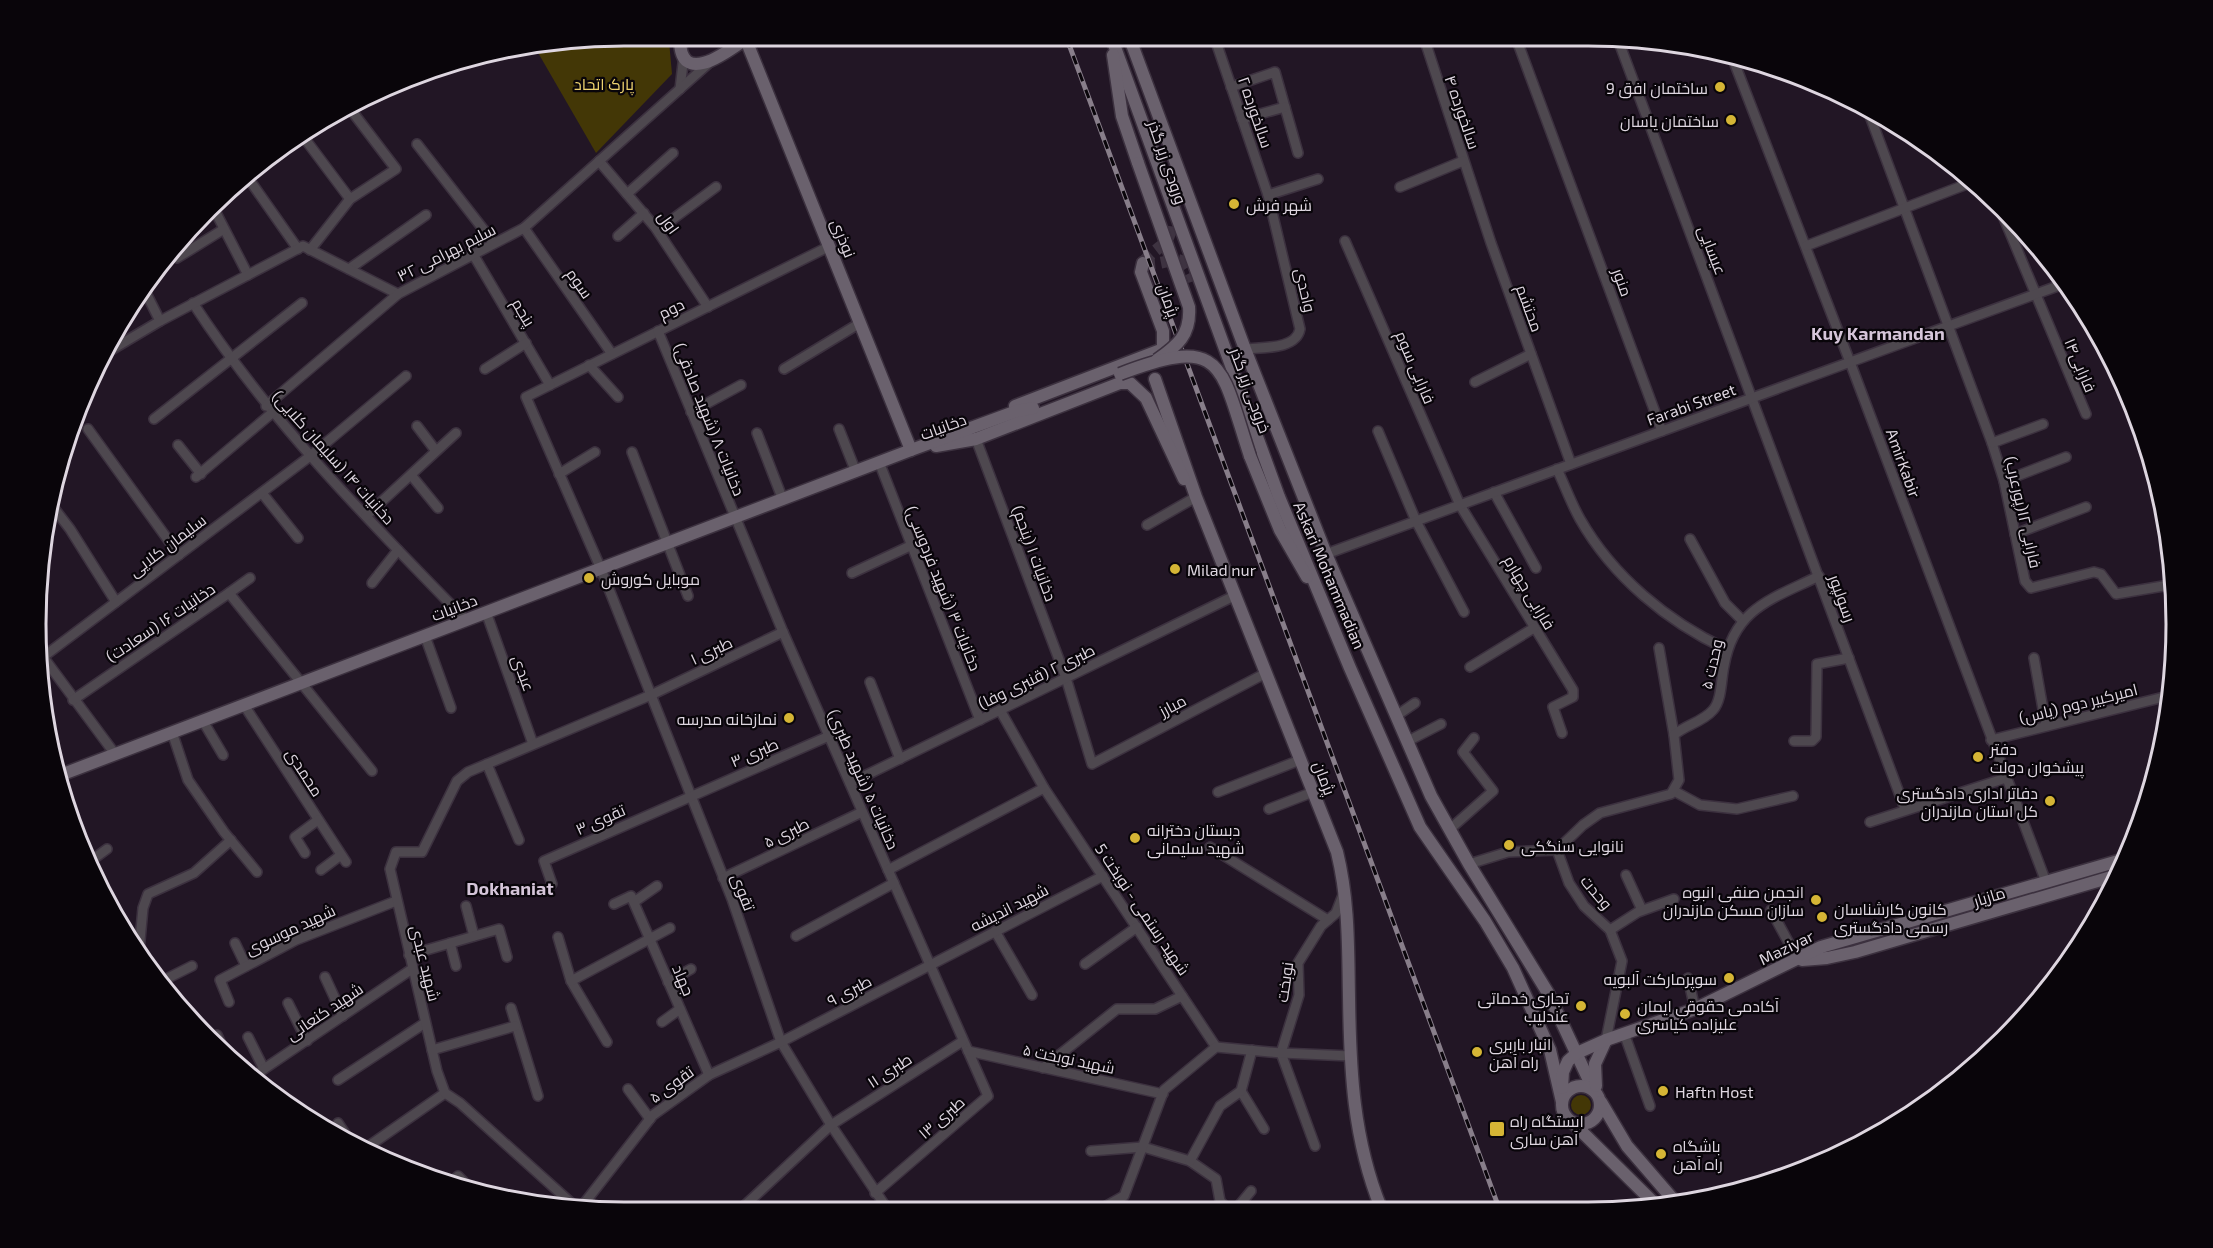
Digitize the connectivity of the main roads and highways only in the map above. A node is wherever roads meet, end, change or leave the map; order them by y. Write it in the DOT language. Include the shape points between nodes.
graph roads {
  1 [pos="682,46"];
  2 [pos="736,46"];
  3 [pos="747,46"];
  4 [pos="1112,46"];
  5 [pos="1114,46"];
  6 [pos="1133,46"];
  7 [pos="1138,109"];
  8 [pos="1172,225"];
  9 [pos="1143,263"];
  10 [pos="1197,290"];
  11 [pos="1157,360"];
  12 [pos="1155,379"];
  13 [pos="935,443"];
  14 [pos="911,450"];
  15 [pos="859,471"];
  16 [pos="1195,492"];
  17 [pos="1279,497"];
  18 [pos="1326,554"];
  19 [pos="1306,560"];
  20 [pos="1321,598"];
  21 [pos="66,773"];
  22 [pos="2115,862"];
  23 [pos="2107,878"];
  24 [pos="1832,944"];
  25 [pos="1834,957"];
  26 [pos="1798,960"];
  27 [pos="1606,1040"];
  28 [pos="1577,1053"];
  29 [pos="1597,1095"];
  30 [pos="1562,1099"];
  31 [pos="1573,1123"];
  32 [pos="1670,1196"];
  33 [pos="1649,1198"];
  34 [pos="1379,1202"];
  1 -- 2 [label="main road" via="694,64 709,63"];
  3 -- 14 [label="main road, نوذری"];
  4 -- 11 [label="main road, bridge" via="1122,116 1189,307 1187,331 1181,343"];
  5 -- 7 [label="main road, Askari Mohammadian"];
  6 -- 18 [label="main road, Askari Mohammadian"];
  7 -- 8 [label="main road, ورودی زیر گذر" via="1135,119"];
  7 -- 17 [label="main road, Askari Mohammadian"];
  9 -- 13 [label="main road, پژمان" via="1141,272 1162,331 1163,349 953,429"];
  10 -- 17 [label="main road, خروجی زیر گذر" via="1267,481"];
  11 -- 13 [label="main road, دخانیات, bridge"];
  11 -- 20 [label="main road, bridge" via="1187,356 1209,360 1218,368 1281,530"];
  12 -- 16 [label="main road, پژمان"];
  13 -- 14 [label="main road, دخانیات"];
  13 -- 15 [label="main road, دخانیات"];
  13 -- 16 [label="main road" via="976,439 1120,383 1130,383 1146,398 1182,477"];
  14 -- 15 [label="main road, دخانیات"];
  15 -- 21 [label="main road, دخانیات"];
  16 -- 34 [label="main road, پژمان" via="1337,852 1346,887 1349,923 1351,1056 1360,1149"];
  17 -- 19 [label="main road, Askari Mohammadian"];
  18 -- 19 [label="main road"];
  18 -- 28 [label="main road, Askari Mohammadian" via="1449,830 1548,993"];
  19 -- 20 [label="main road, Askari Mohammadian"];
  20 -- 30 [label="main road, Askari Mohammadian" via="1420,827 1485,921 1533,1007 1550,1050"];
  22 -- 24 [label="main road, Maziyar"];
  23 -- 25 [label="main road, مازیار"];
  24 -- 25 [label="main road" via="1828,952"];
  24 -- 26 [label="main road, Maziyar"];
  25 -- 26 [label="main road, مازیار"];
  26 -- 27 [label="main road, Maziyar" via="1695,1009"];
  27 -- 28 [label="main road, Maziyar"];
  27 -- 29 [label="main road" via="1595,1064"];
  28 -- 29 [label="main road, Askari Mohammadian"];
  28 -- 30 [label="main road" via="1563,1072"];
  29 -- 30 [label="main road" via="1577,1085"];
  29 -- 31 [label="main road" via="1599,1113 1593,1120"];
  29 -- 32 [label="main road, Askari Mohammadian" via="1627,1146"];
  30 -- 31 [label="main road" via="1563,1112"];
  31 -- 33 [label="main road"];
}
